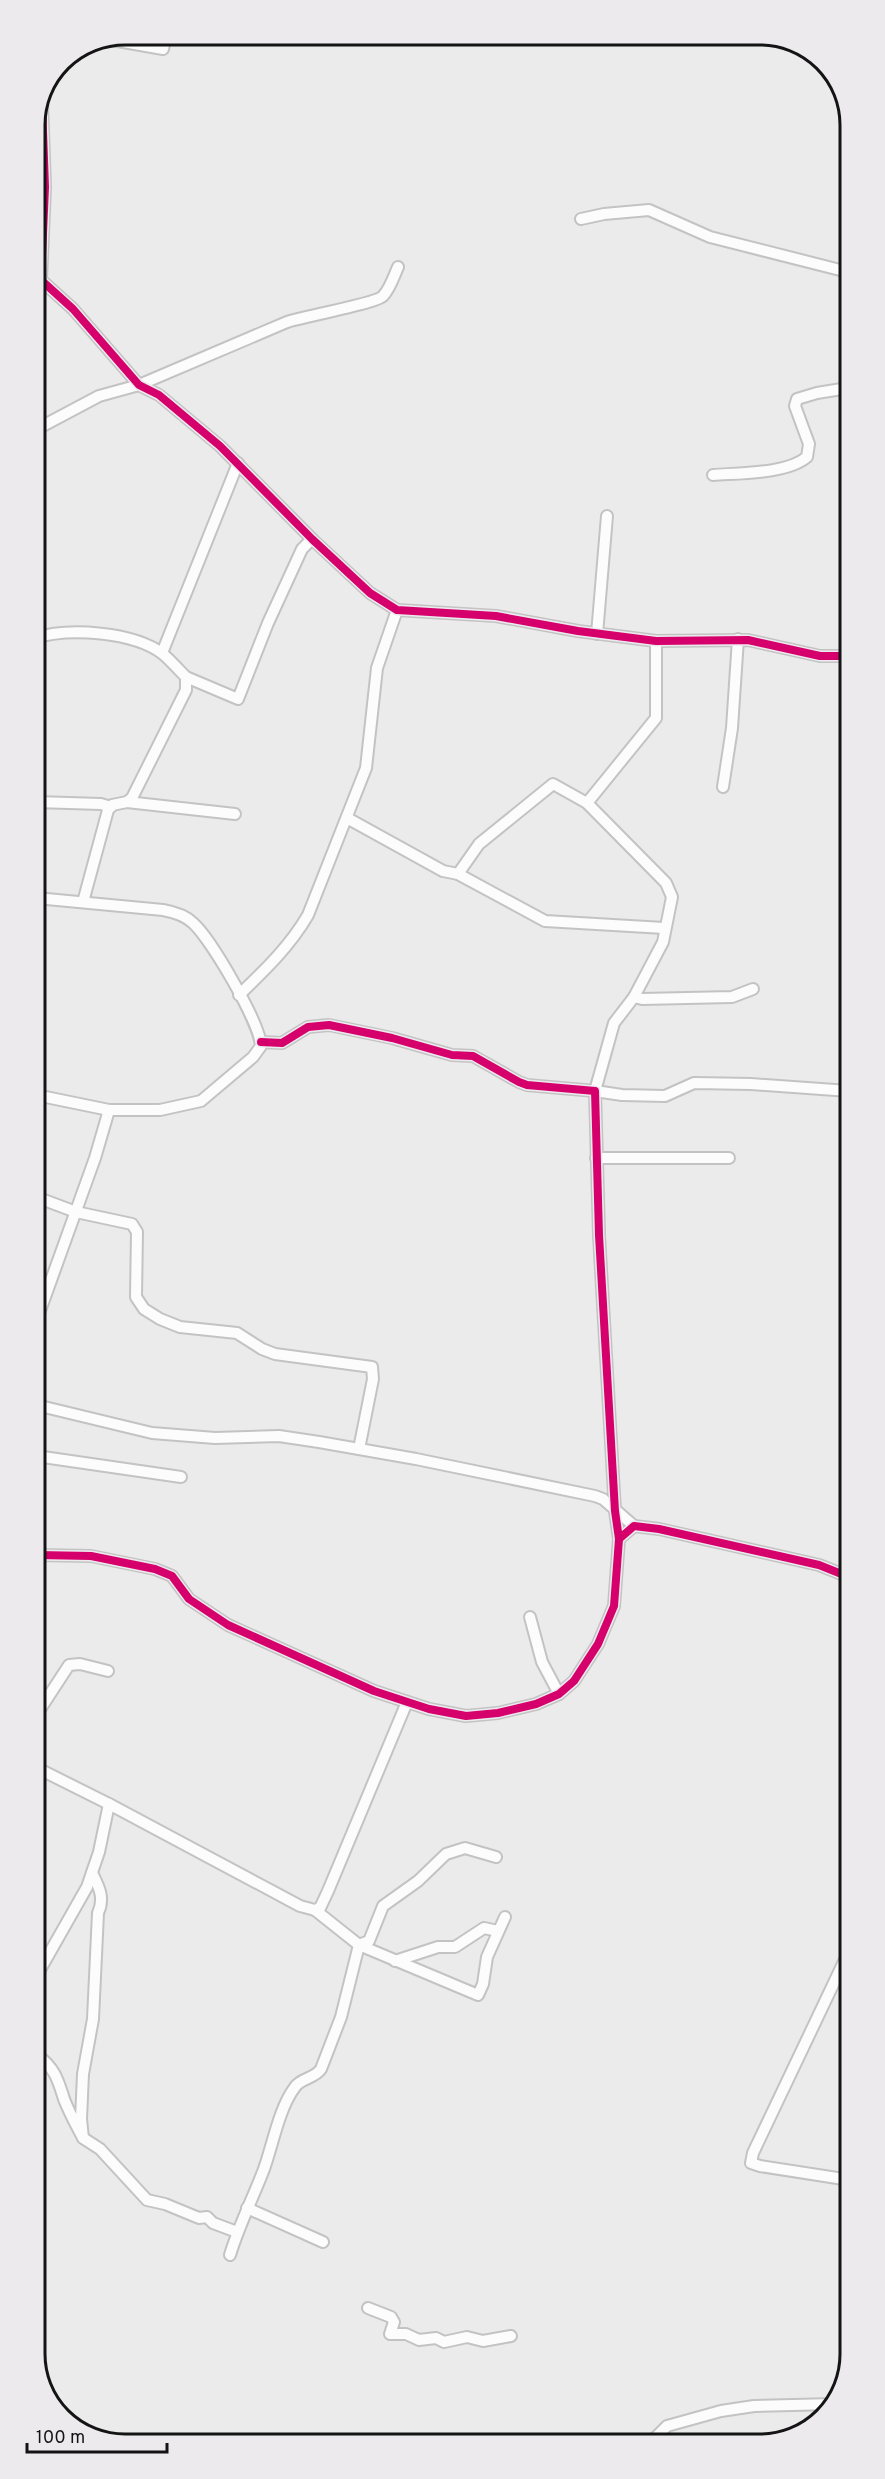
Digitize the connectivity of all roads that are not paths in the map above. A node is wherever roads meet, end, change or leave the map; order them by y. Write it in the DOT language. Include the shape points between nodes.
graph roads {
  1 [pos="140,45"];
  2 [pos="163,45"];
  3 [pos="580,219"];
  4 [pos="398,267"];
  5 [pos="840,270"];
  6 [pos="45,286"];
  7 [pos="138,385"];
  8 [pos="840,389"];
  9 [pos="45,425"];
  10 [pos="238,464"];
  11 [pos="713,475"];
  12 [pos="607,516"];
  13 [pos="312,539"];
  14 [pos="397,610"];
  15 [pos="597,634"];
  16 [pos="45,636"];
  17 [pos="738,639"];
  18 [pos="656,641"];
  19 [pos="162,653"];
  20 [pos="840,656"];
  21 [pos="186,677"];
  22 [pos="723,787"];
  23 [pos="45,802"];
  24 [pos="127,802"];
  25 [pos="588,803"];
  26 [pos="111,807"];
  27 [pos="235,814"];
  28 [pos="347,818"];
  29 [pos="458,874"];
  30 [pos="45,899"];
  31 [pos="83,902"];
  32 [pos="664,928"];
  33 [pos="753,989"];
  34 [pos="239,995"];
  35 [pos="634,997"];
  36 [pos="261,1042"];
  37 [pos="840,1090"];
  38 [pos="595,1091"];
  39 [pos="45,1097"];
  40 [pos="109,1110"];
  41 [pos="596,1158"];
  42 [pos="729,1158"];
  43 [pos="45,1200"];
  44 [pos="76,1212"];
  45 [pos="45,1293"];
  46 [pos="45,1407"];
  47 [pos="359,1449"];
  48 [pos="45,1457"];
  49 [pos="181,1477"];
  50 [pos="615,1511"];
  51 [pos="634,1526"];
  52 [pos="619,1539"];
  53 [pos="45,1555"];
  54 [pos="840,1573"];
  55 [pos="530,1617"];
  56 [pos="108,1671"];
  57 [pos="559,1694"];
  58 [pos="45,1702"];
  59 [pos="407,1702"];
  60 [pos="45,1772"];
  61 [pos="109,1804"];
  62 [pos="496,1857"];
  63 [pos="92,1873"];
  64 [pos="315,1910"];
  65 [pos="505,1917"];
  66 [pos="498,1931"];
  67 [pos="359,1945"];
  68 [pos="45,1959"];
  69 [pos="395,1961"];
  70 [pos="840,1970"];
  71 [pos="45,2061"];
  72 [pos="83,2138"];
  73 [pos="840,2178"];
  74 [pos="247,2208"];
  75 [pos="237,2232"];
  76 [pos="323,2242"];
  77 [pos="230,2255"];
  78 [pos="368,2308"];
  79 [pos="511,2336"];
  80 [pos="823,2404"];
  81 [pos="659,2434"];
  1 -- 2 [label="street" via="162,49"];
  3 -- 5 [label="street" via="649,210 710,237"];
  4 -- 7 [label="street" via="377,301 287,322"];
  6 -- 7 [label="street" via="73,309"];
  7 -- 9 [label="street" via="99,396"];
  7 -- 10 [label="street" via="159,395"];
  8 -- 11 [label="street" via="798,399 795,405 809,444 807,457 799,464"];
  10 -- 13 [label="street"];
  10 -- 19 [label="street"];
  12 -- 15 [label="street"];
  13 -- 14 [label="street" via="370,593"];
  13 -- 21 [label="street" via="302,549 238,699"];
  14 -- 15 [label="street" via="496,616"];
  14 -- 28 [label="street" via="377,668 366,768"];
  15 -- 18 [label="street"];
  16 -- 19 [label="street" via="92,632"];
  17 -- 18 [label="street"];
  17 -- 20 [label="street" via="820,656"];
  17 -- 22 [label="street" via="732,728"];
  18 -- 25 [label="street" via="656,718"];
  19 -- 21 [label="street"];
  21 -- 24 [label="street" via="186,690"];
  23 -- 26 [label="street"];
  24 -- 26 [label="street"];
  24 -- 27 [label="street"];
  25 -- 29 [label="street" via="553,784 479,844"];
  25 -- 32 [label="street" via="666,883 672,897"];
  26 -- 31 [label="street"];
  28 -- 29 [label="street" via="443,871"];
  28 -- 34 [label="street" via="298,933"];
  29 -- 32 [label="street" via="545,921"];
  30 -- 31 [label="street"];
  31 -- 34 [label="street" via="163,910 183,916 199,929"];
  32 -- 35 [label="street" via="663,942"];
  33 -- 35 [label="street" via="732,997"];
  34 -- 36 [label="street"];
  35 -- 38 [label="street" via="614,1023"];
  36 -- 38 [label="street" via="282,1043 308,1027 328,1025 452,1055 473,1056 527,1085"];
  36 -- 40 [label="street" via="259,1051 201,1101 146,1111"];
  37 -- 38 [label="street" via="694,1083 665,1096"];
  38 -- 41 [label="street"];
  39 -- 40 [label="street"];
  40 -- 44 [label="street"];
  41 -- 42 [label="street"];
  41 -- 50 [label="street"];
  43 -- 44 [label="street"];
  44 -- 45 [label="street"];
  44 -- 47 [label="street" via="127,1221 135,1228 136,1298 152,1315 180,1327 237,1332 275,1354 372,1367"];
  46 -- 47 [label="street" via="152,1433 215,1438 279,1436"];
  47 -- 50 [label="street" via="595,1496"];
  48 -- 49 [label="street"];
  50 -- 51 [label="street"];
  50 -- 52 [label="street"];
  51 -- 52 [label="street"];
  51 -- 54 [label="street" via="819,1565"];
  52 -- 57 [label="street" via="614,1606 608,1626 587,1664"];
  53 -- 59 [label="street" via="92,1556 172,1576 189,1599 228,1625"];
  55 -- 57 [label="street" via="542,1662"];
  56 -- 58 [label="street" via="69,1665"];
  57 -- 59 [label="street" via="498,1713 466,1716"];
  59 -- 64 [label="street" via="328,1892"];
  60 -- 61 [label="street"];
  61 -- 63 [label="street"];
  61 -- 64 [label="street" via="300,1906"];
  62 -- 67 [label="street" via="465,1848 446,1854 383,1906 369,1941"];
  63 -- 68 [label="street"];
  63 -- 72 [label="street" via="102,1904 98,1913 93,2019 83,2074"];
  64 -- 67 [label="street"];
  65 -- 66 [label="street"];
  66 -- 69 [label="street" via="484,1928 455,1947 438,1947"];
  66 -- 69 [label="street" via="478,1995"];
  67 -- 69 [label="street"];
  67 -- 74 [label="street" via="341,2017 321,2069 316,2076 296,2085"];
  70 -- 73 [label="street" via="751,2163"];
  71 -- 72 [label="street" via="61,2085"];
  72 -- 75 [label="street" via="100,2149 147,2200 199,2218 207,2217"];
  74 -- 75 [label="street"];
  74 -- 76 [label="street"];
  75 -- 77 [label="street"];
  78 -- 79 [label="street" via="391,2318 394,2322 390,2334 406,2334 419,2340 435,2338 444,2342 467,2337 483,2341"];
  80 -- 81 [label="street" via="721,2411 667,2426"];
}
